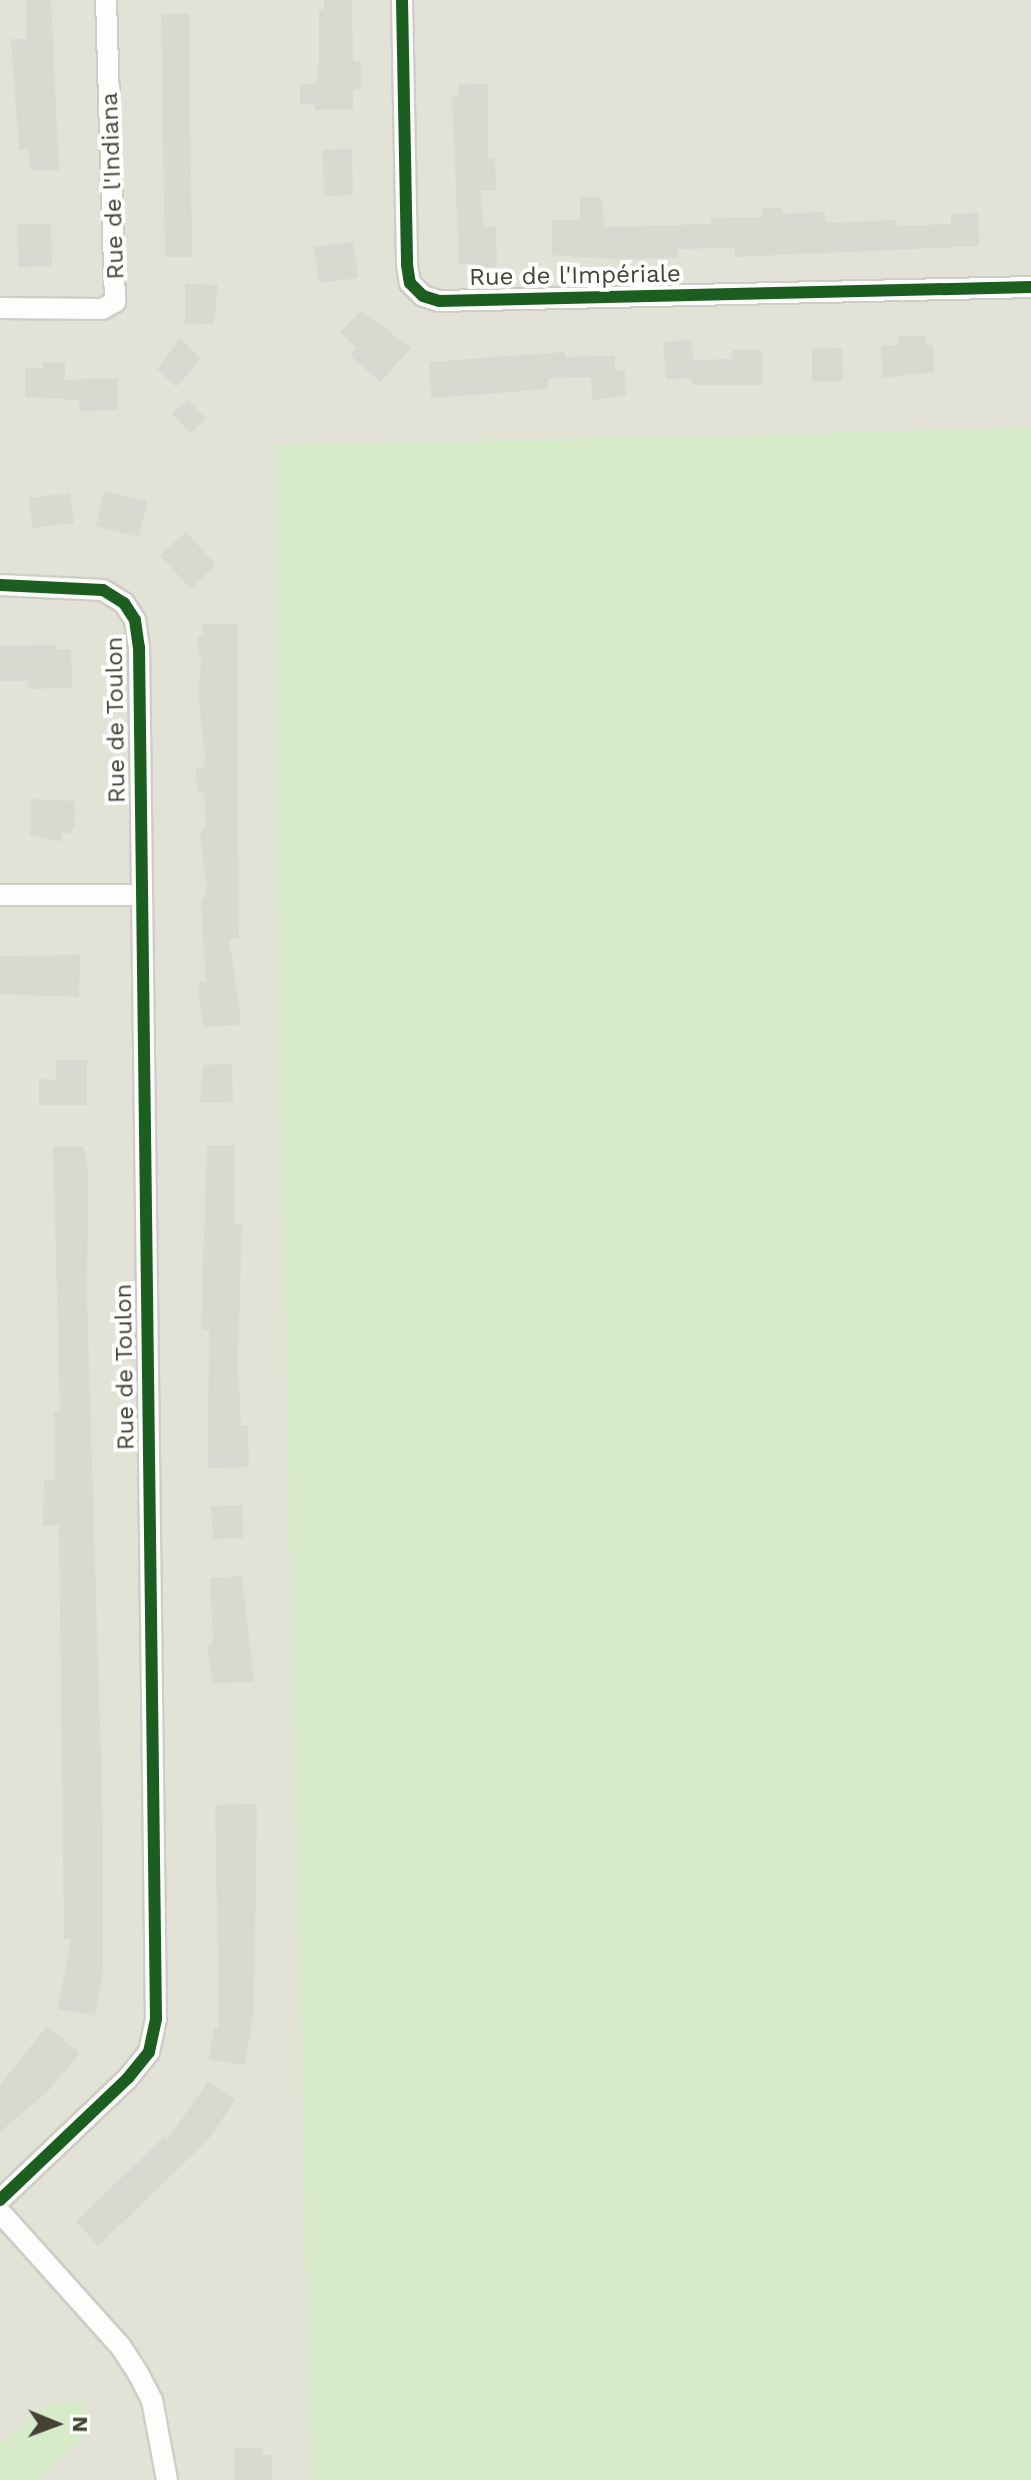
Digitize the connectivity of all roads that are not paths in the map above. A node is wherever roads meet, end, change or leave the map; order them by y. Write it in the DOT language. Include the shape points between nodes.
graph roads {
  1 [pos="106,0"];
  2 [pos="402,0"];
  3 [pos="1031,287"];
  4 [pos="0,308"];
  5 [pos="0,585"];
  6 [pos="0,895"];
  7 [pos="141,895"];
  8 [pos="0,2200"];
  9 [pos="0,2212"];
  10 [pos="167,2480"];
  1 -- 4 [label="street, Rue de l'Indiana" via="115,302 102,309"];
  2 -- 3 [label="street, Rue de l'Impériale" via="407,265 410,283 423,296 455,301"];
  5 -- 7 [label="street, Rue de Toulon" via="103,590 124,603 135,620"];
  6 -- 7 [label="street"];
  7 -- 8 [label="street, Rue de Toulon" via="156,2019 149,2052 128,2078"];
  9 -- 10 [label="street" via="121,2347 138,2373 152,2400"];
}
